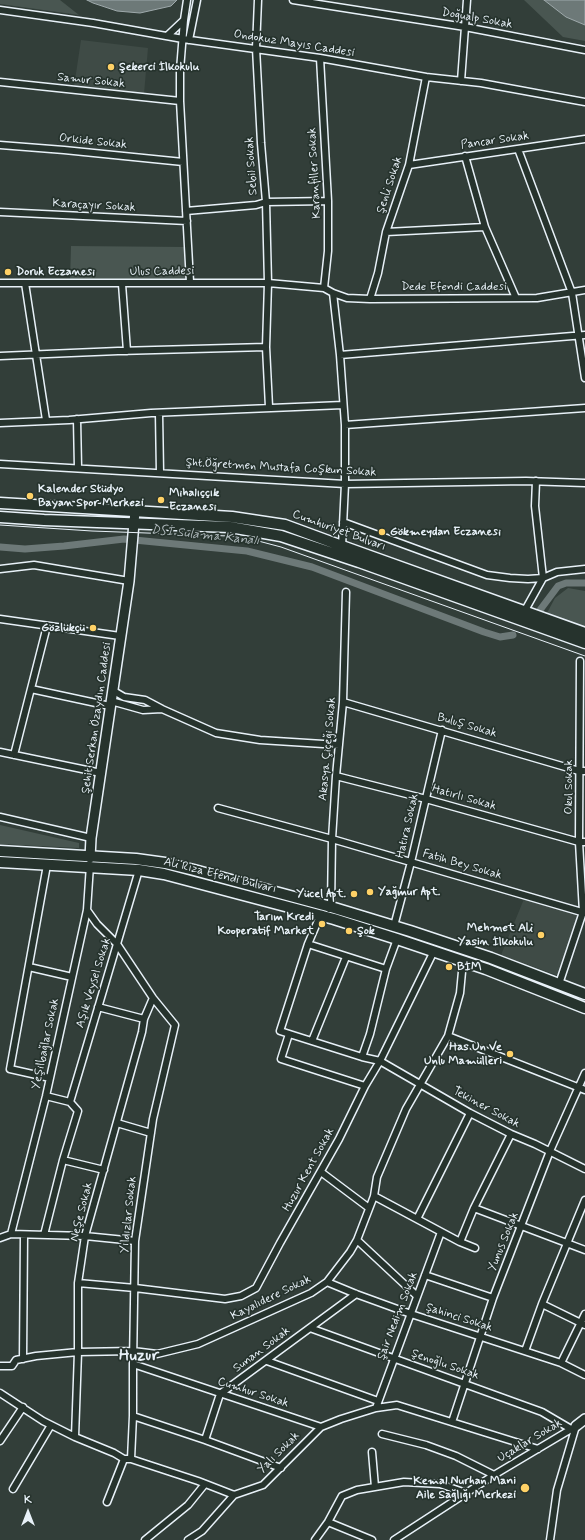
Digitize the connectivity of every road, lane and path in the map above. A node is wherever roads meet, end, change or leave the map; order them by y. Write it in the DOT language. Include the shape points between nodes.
graph roads {
  1 [pos="187,0"];
  2 [pos="258,0"];
  3 [pos="293,0"];
  4 [pos="468,0"];
  5 [pos="196,3"];
  6 [pos="0,10"];
  7 [pos="184,20"];
  8 [pos="465,27"];
  9 [pos="167,36"];
  10 [pos="186,39"];
  11 [pos="256,48"];
  12 [pos="585,50"];
  13 [pos="320,58"];
  14 [pos="426,77"];
  15 [pos="462,81"];
  16 [pos="0,82"];
  17 [pos="180,101"];
  18 [pos="585,102"];
  19 [pos="585,140"];
  20 [pos="0,145"];
  21 [pos="518,149"];
  22 [pos="465,156"];
  23 [pos="183,162"];
  24 [pos="409,165"];
  25 [pos="328,201"];
  26 [pos="266,202"];
  27 [pos="0,212"];
  28 [pos="186,212"];
  29 [pos="187,221"];
  30 [pos="486,227"];
  31 [pos="386,232"];
  32 [pos="190,282"];
  33 [pos="0,283"];
  34 [pos="25,283"];
  35 [pos="268,283"];
  36 [pos="122,284"];
  37 [pos="324,288"];
  38 [pos="585,290"];
  39 [pos="333,293"];
  40 [pos="572,293"];
  41 [pos="516,298"];
  42 [pos="370,299"];
  43 [pos="582,335"];
  44 [pos="266,347"];
  45 [pos="127,351"];
  46 [pos="340,355"];
  47 [pos="0,356"];
  48 [pos="36,356"];
  49 [pos="585,378"];
  50 [pos="343,405"];
  51 [pos="269,407"];
  52 [pos="585,408"];
  53 [pos="159,413"];
  54 [pos="77,419"];
  55 [pos="46,420"];
  56 [pos="0,423"];
  57 [pos="345,425"];
  58 [pos="0,464"];
  59 [pos="78,468"];
  60 [pos="160,473"];
  61 [pos="536,482"];
  62 [pos="585,483"];
  63 [pos="345,484"];
  64 [pos="0,503"];
  65 [pos="135,511"];
  66 [pos="0,517"];
  67 [pos="343,522"];
  68 [pos="134,523"];
  69 [pos="342,546"];
  70 [pos="0,569"];
  71 [pos="583,571"];
  72 [pos="542,578"];
  73 [pos="129,581"];
  74 [pos="346,592"];
  75 [pos="524,612"];
  76 [pos="0,619"];
  77 [pos="47,626"];
  78 [pos="585,633"];
  79 [pos="120,636"];
  80 [pos="585,643"];
  81 [pos="580,662"];
  82 [pos="31,689"];
  83 [pos="112,690"];
  84 [pos="343,702"];
  85 [pos="110,704"];
  86 [pos="162,709"];
  87 [pos="442,730"];
  88 [pos="339,745"];
  89 [pos="0,752"];
  90 [pos="14,756"];
  91 [pos="582,771"];
  92 [pos="101,773"];
  93 [pos="336,776"];
  94 [pos="426,798"];
  95 [pos="583,807"];
  96 [pos="218,808"];
  97 [pos="0,817"];
  98 [pos="91,838"];
  99 [pos="332,839"];
  100 [pos="582,842"];
  101 [pos="0,851"];
  102 [pos="0,862"];
  103 [pos="90,862"];
  104 [pos="411,862"];
  105 [pos="47,865"];
  106 [pos="139,870"];
  107 [pos="583,881"];
  108 [pos="331,907"];
  109 [pos="87,910"];
  110 [pos="584,912"];
  111 [pos="320,916"];
  112 [pos="394,926"];
  113 [pos="397,939"];
  114 [pos="117,944"];
  115 [pos="308,944"];
  116 [pos="434,951"];
  117 [pos="346,957"];
  118 [pos="463,961"];
  119 [pos="29,968"];
  120 [pos="386,969"];
  121 [pos="72,977"];
  122 [pos="559,984"];
  123 [pos="585,994"];
  124 [pos="153,998"];
  125 [pos="98,1007"];
  126 [pos="585,1008"];
  127 [pos="144,1019"];
  128 [pos="289,1034"];
  129 [pos="448,1036"];
  130 [pos="312,1041"];
  131 [pos="362,1057"];
  132 [pos="380,1061"];
  133 [pos="585,1073"];
  134 [pos="50,1078"];
  135 [pos="419,1083"];
  136 [pos="365,1086"];
  137 [pos="582,1088"];
  138 [pos="46,1096"];
  139 [pos="70,1102"];
  140 [pos="470,1113"];
  141 [pos="117,1124"];
  142 [pos="151,1133"];
  143 [pos="511,1134"];
  144 [pos="550,1151"];
  145 [pos="64,1160"];
  146 [pos="585,1169"];
  147 [pos="104,1170"];
  148 [pos="321,1172"];
  149 [pos="374,1196"];
  150 [pos="585,1200"];
  151 [pos="369,1208"];
  152 [pos="474,1208"];
  153 [pos="418,1219"];
  154 [pos="522,1227"];
  155 [pos="441,1232"];
  156 [pos="11,1234"];
  157 [pos="24,1235"];
  158 [pos="44,1235"];
  159 [pos="85,1236"];
  160 [pos="0,1238"];
  161 [pos="135,1240"];
  162 [pos="357,1240"];
  163 [pos="460,1242"];
  164 [pos="568,1243"];
  165 [pos="475,1248"];
  166 [pos="585,1250"];
  167 [pos="425,1275"];
  168 [pos="326,1282"];
  169 [pos="78,1283"];
  170 [pos="135,1288"];
  171 [pos="356,1294"];
  172 [pos="418,1296"];
  173 [pos="493,1298"];
  174 [pos="542,1304"];
  175 [pos="411,1314"];
  176 [pos="585,1314"];
  177 [pos="583,1324"];
  178 [pos="310,1328"];
  179 [pos="480,1337"];
  180 [pos="133,1351"];
  181 [pos="525,1351"];
  182 [pos="78,1352"];
  183 [pos="23,1358"];
  184 [pos="394,1359"];
  185 [pos="267,1361"];
  186 [pos="561,1363"];
  187 [pos="133,1364"];
  188 [pos="0,1366"];
  189 [pos="585,1375"];
  190 [pos="464,1382"];
  191 [pos="0,1393"];
  192 [pos="220,1394"];
  193 [pos="378,1400"];
  194 [pos="23,1407"];
  195 [pos="376,1408"];
  196 [pos="133,1416"];
  197 [pos="585,1419"];
  198 [pos="452,1422"];
  199 [pos="51,1425"];
  200 [pos="321,1427"];
  201 [pos="573,1427"];
  202 [pos="382,1434"];
  203 [pos="75,1437"];
  204 [pos="205,1440"];
  205 [pos="0,1441"];
  206 [pos="538,1449"];
  207 [pos="372,1452"];
  208 [pos="124,1459"];
  209 [pos="131,1460"];
  210 [pos="280,1468"];
  211 [pos="494,1475"];
  212 [pos="205,1484"];
  213 [pos="375,1487"];
  214 [pos="13,1488"];
  215 [pos="466,1493"];
  216 [pos="234,1495"];
  217 [pos="107,1502"];
  218 [pos="328,1522"];
  219 [pos="146,1540"];
  220 [pos="188,1540"];
  221 [pos="315,1540"];
  222 [pos="372,1540"];
  223 [pos="394,1540"];
  224 [pos="550,1540"];
  1 -- 7 [label="street"];
  2 -- 11 [label="street, Sebil Sokak"];
  3 -- 8 [label="street, Doğualp Sokak"];
  4 -- 8 [label="street"];
  5 -- 10 [label="street"];
  6 -- 9 [label="street, Ondokuz Mayıs Caddesi"];
  7 -- 9 [label="street"];
  7 -- 10 [label="street"];
  8 -- 12 [label="street, Doğualp Sokak"];
  8 -- 15 [label="street"];
  9 -- 10 [label="street, Ondokuz Mayıs Caddesi"];
  10 -- 11 [label="street, Ondokuz Mayıs Caddesi"];
  10 -- 17 [label="street" via="180,70"];
  11 -- 13 [label="street, Ondokuz Mayıs Caddesi"];
  11 -- 26 [label="street, Sebil Sokak"];
  13 -- 14 [label="street, Ondokuz Mayıs Caddesi"];
  13 -- 25 [label="street, Karanfiller Sokak"];
  14 -- 15 [label="street, Ondokuz Mayıs Caddesi"];
  14 -- 24 [label="street, Şenli Sokak"];
  15 -- 18 [label="street, Ondokuz Mayıs Caddesi"];
  16 -- 17 [label="street, Samur Sokak"];
  17 -- 23 [label="street"];
  19 -- 21 [label="street, Pancar Sokak"];
  20 -- 23 [label="street, Orkide Sokak"];
  21 -- 22 [label="street, Pancar Sokak"];
  21 -- 40 [label="street"];
  22 -- 24 [label="street, Pancar Sokak"];
  22 -- 30 [label="street"];
  23 -- 28 [label="street"];
  24 -- 31 [label="street, Şenli Sokak"];
  25 -- 26 [label="street"];
  25 -- 37 [label="street, Karanfiller Sokak" via="328,251"];
  26 -- 28 [label="street"];
  26 -- 35 [label="street, Sebil Sokak"];
  27 -- 29 [label="street, Karaçayır Sokak"];
  28 -- 29 [label="street"];
  29 -- 32 [label="street"];
  30 -- 31 [label="street"];
  30 -- 41 [label="street"];
  31 -- 42 [label="street, Şenli Sokak"];
  32 -- 35 [label="street, Ulus Caddesi"];
  32 -- 36 [label="street, Ulus Caddesi"];
  33 -- 34 [label="street, Ulus Caddesi"];
  34 -- 36 [label="street, Ulus Caddesi"];
  34 -- 48 [label="street"];
  35 -- 37 [label="street, Ulus Caddesi"];
  35 -- 44 [label="street, Sebil Sokak"];
  36 -- 45 [label="street"];
  37 -- 39 [label="street, Dede Efendi Caddesi"];
  38 -- 40 [label="street, Dede Efendi Caddesi"];
  39 -- 42 [label="street, Dede Efendi Caddesi" via="347,298"];
  39 -- 46 [label="street"];
  40 -- 41 [label="street, Dede Efendi Caddesi"];
  40 -- 43 [label="street"];
  41 -- 42 [label="street, Dede Efendi Caddesi"];
  43 -- 46 [label="street"];
  43 -- 49 [label="street"];
  44 -- 45 [label="street"];
  44 -- 51 [label="street, Sebil Sokak"];
  45 -- 48 [label="street"];
  46 -- 50 [label="street"];
  47 -- 48 [label="street"];
  48 -- 55 [label="street"];
  50 -- 51 [label="street"];
  50 -- 57 [label="street"];
  51 -- 53 [label="street"];
  52 -- 57 [label="street"];
  53 -- 54 [label="street"];
  53 -- 60 [label="street"];
  54 -- 55 [label="street"];
  54 -- 59 [label="street"];
  55 -- 56 [label="street"];
  57 -- 63 [label="street"];
  58 -- 59 [label="street, Şht.Öğretmen Mustafa Coşkun Sokak"];
  59 -- 60 [label="street, Şht.Öğretmen Mustafa Coşkun Sokak"];
  60 -- 63 [label="street, Şht.Öğretmen Mustafa Coşkun Sokak"];
  61 -- 62 [label="street, Şht.Öğretmen Mustafa Coşkun Sokak"];
  61 -- 63 [label="street, Şht.Öğretmen Mustafa Coşkun Sokak"];
  61 -- 72 [label="street" via="535,506"];
  63 -- 67 [label="street"];
  64 -- 65 [label="main road, Cumhuriyet Bulvarı"];
  65 -- 68 [label="main road, Şehit Serkan Özaydın Caddesi"];
  65 -- 69 [label="main road, Cumhuriyet Bulvarı" via="232,517 285,524"];
  66 -- 68 [label="main road, Cumhuriyet Bulvarı"];
  67 -- 69 [label="street"];
  67 -- 72 [label="street" via="488,575 519,579"];
  68 -- 73 [label="main road, Şehit Serkan Özaydın Caddesi"];
  68 -- 80 [label="main road, Cumhuriyet Bulvarı" via="230,527 281,536"];
  69 -- 75 [label="main road, Cumhuriyet Bulvarı"];
  70 -- 73 [label="street" via="34,565"];
  71 -- 72 [label="street" via="557,572"];
  72 -- 75 [label="street"];
  73 -- 79 [label="main road, Şehit Serkan Özaydın Caddesi"];
  74 -- 84 [label="street, Akasya Çiçeği Sokak"];
  75 -- 78 [label="main road, Cumhuriyet Bulvarı"];
  76 -- 77 [label="street"];
  77 -- 79 [label="street"];
  77 -- 82 [label="street"];
  79 -- 83 [label="main road, Şehit Serkan Özaydın Caddesi"];
  81 -- 91 [label="street, Okul Sokak"];
  82 -- 85 [label="street"];
  82 -- 90 [label="street"];
  83 -- 85 [label="main road, Şehit Serkan Özaydın Caddesi"];
  83 -- 86 [label="street" via="124,697 145,700"];
  84 -- 87 [label="street, Buluş Sokak"];
  84 -- 88 [label="street, Akasya Çiçeği Sokak"];
  85 -- 86 [label="street" via="143,710"];
  85 -- 92 [label="main road, Şehit Serkan Özaydın Caddesi"];
  86 -- 88 [label="street" via="216,732 260,740"];
  87 -- 91 [label="street, Buluş Sokak"];
  87 -- 94 [label="street, Hatıra Sokak"];
  88 -- 93 [label="street, Akasya Çiçeği Sokak"];
  89 -- 90 [label="street"];
  90 -- 92 [label="street"];
  91 -- 95 [label="street, Okul Sokak"];
  92 -- 98 [label="main road, Şehit Serkan Özaydın Caddesi"];
  93 -- 94 [label="street, Hatırlı Sokak"];
  93 -- 99 [label="street, Akasya Çiçeği Sokak"];
  94 -- 100 [label="street, Hatırlı Sokak"];
  94 -- 104 [label="street, Hatıra Sokak"];
  95 -- 100 [label="street, Okul Sokak"];
  96 -- 99 [label="street, Fatih Bey Sokak"];
  97 -- 98 [label="street"];
  98 -- 103 [label="main road, Şehit Serkan Özaydın Caddesi"];
  99 -- 104 [label="street, Fatih Bey Sokak"];
  99 -- 108 [label="street, Akasya Çiçeği Sokak"];
  100 -- 107 [label="street, Okul Sokak"];
  101 -- 103 [label="main road, Ali Rıza Efendi Bulvarı"];
  102 -- 105 [label="main road, Ali Rıza Efendi Bulvarı"];
  103 -- 105 [label="main road, Ali Rıza Efendi Bulvarı"];
  103 -- 106 [label="main road, Ali Rıza Efendi Bulvarı"];
  103 -- 108 [label="main road, Ali Rıza Efendi Bulvarı" via="131,859 165,863"];
  103 -- 109 [label="street, Yeşilbağlar Sokak"];
  104 -- 110 [label="street, Fatih Bey Sokak"];
  104 -- 112 [label="street, Hatıra Sokak"];
  105 -- 119 [label="street"];
  106 -- 111 [label="main road, Ali Rıza Efendi Bulvarı" via="164,874"];
  106 -- 114 [label="street, Aşık Veysel Sokak"];
  107 -- 110 [label="street, Okul Sokak"];
  108 -- 111 [label="street"];
  108 -- 112 [label="main road, Ali Rıza Efendi Bulvarı"];
  109 -- 114 [label="street"];
  109 -- 121 [label="street, Yeşilbağlar Sokak"];
  110 -- 122 [label="street"];
  111 -- 113 [label="main road, Ali Rıza Efendi Bulvarı"];
  111 -- 115 [label="street"];
  112 -- 122 [label="main road, Ali Rıza Efendi Bulvarı"];
  113 -- 116 [label="main road, Ali Rıza Efendi Bulvarı"];
  113 -- 120 [label="street"];
  114 -- 124 [label="street"];
  114 -- 125 [label="street, Aşık Veysel Sokak"];
  115 -- 117 [label="street"];
  115 -- 128 [label="street, Tekiner Sokak" via="280,1031"];
  116 -- 118 [label="main road, Ali Rıza Efendi Bulvarı"];
  116 -- 132 [label="street, Huzur Kent Sokak"];
  117 -- 120 [label="street"];
  117 -- 130 [label="street"];
  118 -- 126 [label="main road, Ali Rıza Efendi Bulvarı"];
  118 -- 129 [label="street, Kayalıdere Sokak" via="460,993"];
  119 -- 121 [label="street"];
  119 -- 134 [label="street" via="10,1069"];
  120 -- 131 [label="street"];
  121 -- 134 [label="street, Yeşilbağlar Sokak"];
  122 -- 123 [label="main road, Ali Rıza Efendi Bulvarı"];
  124 -- 127 [label="street, Neşe Sokak"];
  124 -- 142 [label="street, Yıldızlar Sokak" via="175,1025"];
  125 -- 127 [label="street"];
  125 -- 139 [label="street, Aşık Veysel Sokak"];
  127 -- 141 [label="street, Neşe Sokak"];
  128 -- 130 [label="street, Tekiner Sokak"];
  128 -- 136 [label="street" via="280,1059"];
  129 -- 135 [label="street, Kayalıdere Sokak"];
  129 -- 137 [label="street"];
  130 -- 131 [label="street, Tekiner Sokak"];
  131 -- 132 [label="street, Tekiner Sokak"];
  132 -- 135 [label="street, Tekiner Sokak"];
  132 -- 136 [label="street, Huzur Kent Sokak"];
  133 -- 137 [label="street, Yunus Sokak"];
  134 -- 138 [label="street, Yeşilbağlar Sokak"];
  135 -- 140 [label="street, Tekiner Sokak"];
  135 -- 149 [label="street, Kayalıdere Sokak" via="377,1177"];
  136 -- 148 [label="street, Huzur Kent Sokak" via="340,1140"];
  137 -- 144 [label="street, Yunus Sokak"];
  138 -- 139 [label="street"];
  138 -- 156 [label="street, Yeşilbağlar Sokak"];
  139 -- 145 [label="street" via="78,1111"];
  140 -- 143 [label="street, Tekiner Sokak"];
  140 -- 153 [label="street"];
  141 -- 142 [label="street"];
  141 -- 147 [label="street, Neşe Sokak"];
  142 -- 161 [label="street, Yıldızlar Sokak"];
  143 -- 144 [label="street, Tekiner Sokak"];
  143 -- 152 [label="street"];
  144 -- 146 [label="street, Tekiner Sokak"];
  144 -- 154 [label="street, Yunus Sokak"];
  145 -- 147 [label="street"];
  145 -- 158 [label="street"];
  147 -- 159 [label="street, Neşe Sokak"];
  148 -- 151 [label="street"];
  148 -- 170 [label="street, Huzur Kent Sokak" via="256,1288 241,1296 226,1299"];
  149 -- 151 [label="street, Kayalıdere Sokak"];
  149 -- 153 [label="street"];
  150 -- 164 [label="street"];
  151 -- 162 [label="street, Kayalıdere Sokak"];
  152 -- 154 [label="street"];
  152 -- 163 [label="street"];
  153 -- 155 [label="street"];
  154 -- 164 [label="street"];
  154 -- 173 [label="street, Yunus Sokak"];
  155 -- 163 [label="street"];
  155 -- 167 [label="street, Şair Nedim Sokak"];
  156 -- 157 [label="street"];
  156 -- 160 [label="street"];
  157 -- 158 [label="street"];
  157 -- 183 [label="street"];
  158 -- 159 [label="street"];
  159 -- 161 [label="street"];
  159 -- 169 [label="street, Neşe Sokak"];
  161 -- 170 [label="street, Yıldızlar Sokak"];
  162 -- 168 [label="street, Kayalıdere Sokak"];
  162 -- 172 [label="street"];
  163 -- 165 [label="street"];
  164 -- 166 [label="street"];
  164 -- 174 [label="street"];
  167 -- 172 [label="street, Şair Nedim Sokak"];
  167 -- 173 [label="street"];
  168 -- 171 [label="street, Şahinci Sokak"];
  168 -- 180 [label="street, Kayalıdere Sokak" via="311,1293 198,1344 158,1354"];
  169 -- 170 [label="street, Huzur Kent Sokak"];
  169 -- 182 [label="street, Neşe Sokak"];
  170 -- 180 [label="street, Yıldızlar Sokak"];
  171 -- 175 [label="street, Şahinci Sokak"];
  171 -- 178 [label="street, Sunan Sokak"];
  172 -- 175 [label="street, Şair Nedim Sokak"];
  173 -- 179 [label="street, Yunus Sokak"];
  174 -- 177 [label="street"];
  174 -- 181 [label="street"];
  175 -- 179 [label="street, Şahinci Sokak"];
  175 -- 184 [label="street, Şair Nedim Sokak"];
  176 -- 177 [label="street"];
  177 -- 186 [label="street"];
  178 -- 184 [label="street, Şenoğlu Sokak"];
  178 -- 185 [label="street, Sunan Sokak"];
  179 -- 181 [label="street, Şahinci Sokak"];
  179 -- 190 [label="street, Yunus Sokak"];
  180 -- 182 [label="street, Kayalıdere Sokak"];
  180 -- 187 [label="street, Yıldızlar Sokak"];
  181 -- 186 [label="street, Şahinci Sokak"];
  182 -- 183 [label="street, Kayalıdere Sokak"];
  182 -- 203 [label="street, Neşe Sokak"];
  183 -- 188 [label="street, Kayalıdere Sokak" via="16,1360 12,1366"];
  184 -- 190 [label="street, Şenoğlu Sokak"];
  184 -- 193 [label="street, Şair Nedim Sokak"];
  185 -- 192 [label="street, Sunan Sokak"];
  185 -- 193 [label="street"];
  186 -- 189 [label="street, Şahinci Sokak"];
  187 -- 192 [label="street, Cumhur Sokak"];
  187 -- 196 [label="street, Yıldızlar Sokak"];
  190 -- 198 [label="street, Yunus Sokak"];
  190 -- 201 [label="street, Şenoğlu Sokak" via="542,1412"];
  191 -- 194 [label="street"];
  192 -- 200 [label="street, Cumhur Sokak"];
  192 -- 204 [label="street"];
  193 -- 195 [label="street, Şair Nedim Sokak"];
  194 -- 199 [label="street"];
  194 -- 205 [label="street"];
  195 -- 198 [label="street, Yalı Sokak" via="398,1405"];
  195 -- 200 [label="street, Yalı Sokak"];
  196 -- 204 [label="street"];
  196 -- 209 [label="street, Yıldızlar Sokak"];
  197 -- 201 [label="main road"];
  198 -- 206 [label="street, Yalı Sokak"];
  199 -- 203 [label="street"];
  199 -- 214 [label="street"];
  200 -- 210 [label="street, Yalı Sokak"];
  201 -- 206 [label="street, Uçaklar Sokak"];
  201 -- 224 [label="street" via="557,1490"];
  202 -- 211 [label="street" via="456,1456"];
  203 -- 208 [label="street"];
  204 -- 210 [label="street"];
  206 -- 211 [label="street, Uçaklar Sokak"];
  207 -- 213 [label="street"];
  208 -- 209 [label="street"];
  208 -- 217 [label="street"];
  209 -- 212 [label="street"];
  210 -- 216 [label="street, Yalı Sokak" via="262,1485"];
  211 -- 215 [label="street, Uçaklar Sokak"];
  212 -- 216 [label="street"];
  212 -- 219 [label="street" via="188,1505"];
  213 -- 215 [label="street" via="404,1482 440,1484"];
  213 -- 218 [label="street" via="342,1496"];
  215 -- 223 [label="street, Uçaklar Sokak"];
  216 -- 220 [label="street" via="202,1531"];
  218 -- 221 [label="street"];
  218 -- 222 [label="street"];
}
